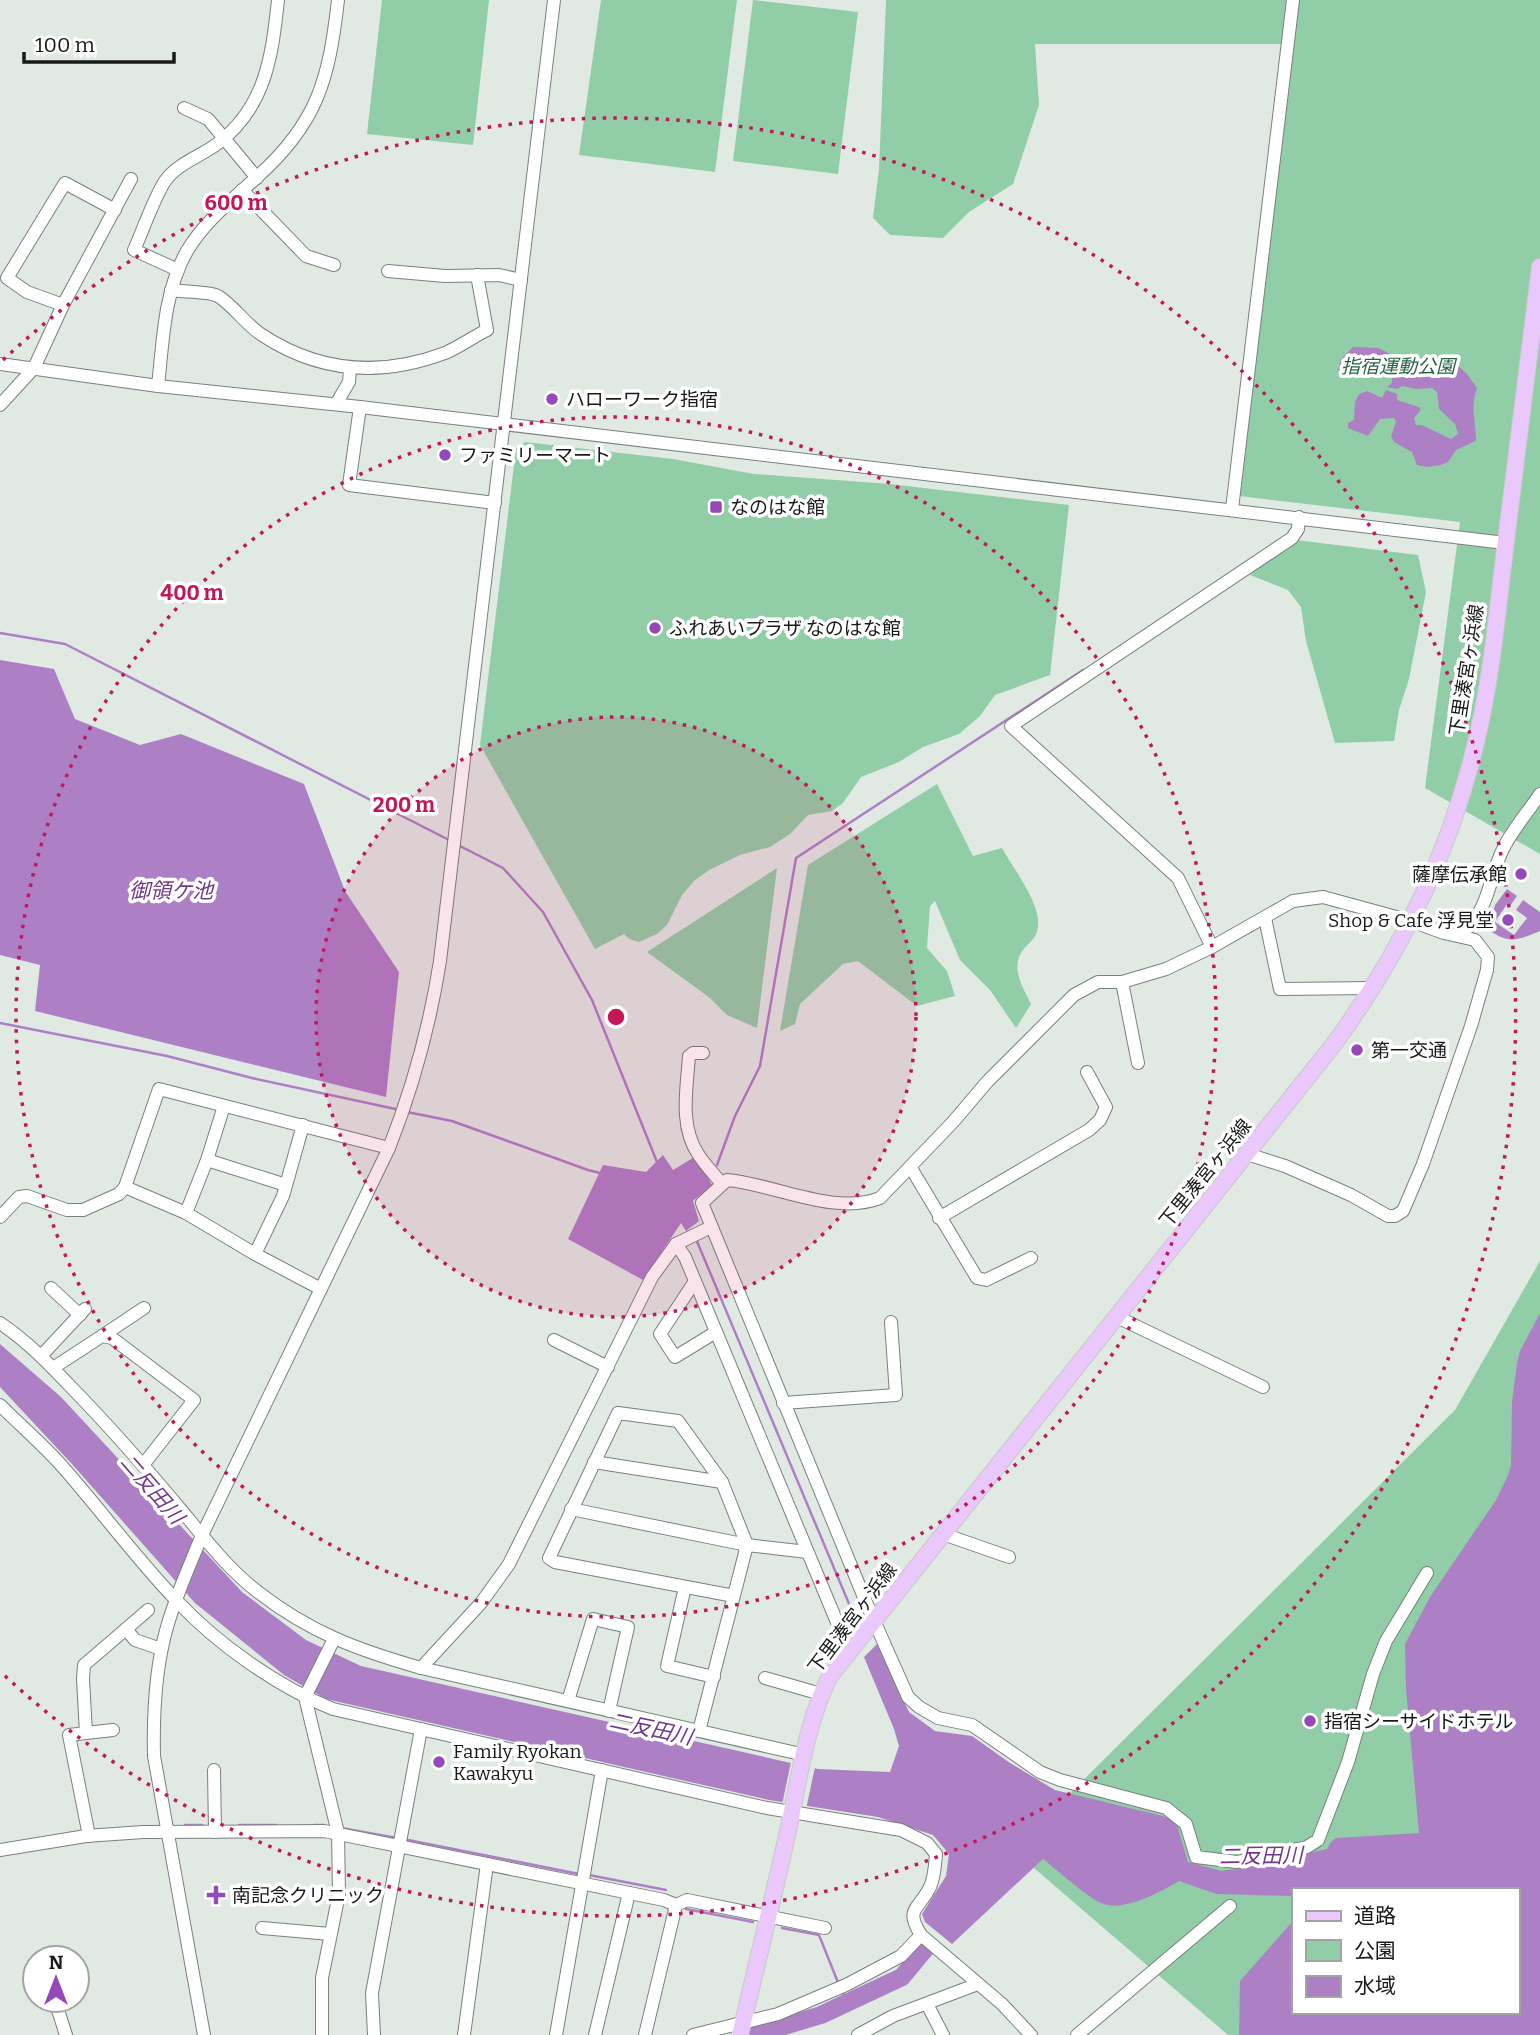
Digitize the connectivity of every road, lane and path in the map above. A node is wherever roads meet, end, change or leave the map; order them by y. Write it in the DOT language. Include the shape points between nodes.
graph roads {
  1 [pos="278,0"];
  2 [pos="338,0"];
  3 [pos="554,0"];
  4 [pos="1293,0"];
  5 [pos="184,108"];
  6 [pos="224,138"];
  7 [pos="257,178"];
  8 [pos="131,179"];
  9 [pos="242,190"];
  10 [pos="115,210"];
  11 [pos="334,265"];
  12 [pos="1540,267"];
  13 [pos="178,270"];
  14 [pos="388,271"];
  15 [pos="477,275"];
  16 [pos="521,280"];
  17 [pos="171,290"];
  18 [pos="63,305"];
  19 [pos="0,365"];
  20 [pos="34,368"];
  21 [pos="350,369"];
  22 [pos="158,386"];
  23 [pos="336,404"];
  24 [pos="0,405"];
  25 [pos="360,407"];
  26 [pos="503,425"];
  27 [pos="495,503"];
  28 [pos="1233,509"];
  29 [pos="1299,517"];
  30 [pos="1506,543"];
  31 [pos="1540,794"];
  32 [pos="1265,918"];
  33 [pos="1411,921"];
  34 [pos="1459,936"];
  35 [pos="1212,947"];
  36 [pos="1122,982"];
  37 [pos="1373,988"];
  38 [pos="703,1053"];
  39 [pos="1138,1063"];
  40 [pos="1087,1072"];
  41 [pos="223,1106"];
  42 [pos="303,1125"];
  43 [pos="389,1148"];
  44 [pos="1247,1154"];
  45 [pos="207,1160"];
  46 [pos="911,1168"];
  47 [pos="722,1184"];
  48 [pos="286,1185"];
  49 [pos="125,1187"];
  50 [pos="186,1213"];
  51 [pos="0,1217"];
  52 [pos="939,1218"];
  53 [pos="709,1228"];
  54 [pos="680,1242"];
  55 [pos="255,1254"];
  56 [pos="1031,1258"];
  57 [pos="695,1281"];
  58 [pos="51,1288"];
  59 [pos="321,1289"];
  60 [pos="144,1308"];
  61 [pos="1117,1317"];
  62 [pos="891,1321"];
  63 [pos="0,1323"];
  64 [pos="716,1332"];
  65 [pos="103,1336"];
  66 [pos="554,1340"];
  67 [pos="41,1356"];
  68 [pos="608,1367"];
  69 [pos="53,1368"];
  70 [pos="1263,1387"];
  71 [pos="783,1403"];
  72 [pos="0,1405"];
  73 [pos="594,1462"];
  74 [pos="144,1465"];
  75 [pos="722,1482"];
  76 [pos="571,1509"];
  77 [pos="943,1534"];
  78 [pos="202,1535"];
  79 [pos="747,1545"];
  80 [pos="807,1552"];
  81 [pos="1009,1557"];
  82 [pos="1427,1573"];
  83 [pos="685,1587"];
  84 [pos="734,1596"];
  85 [pos="175,1600"];
  86 [pos="148,1610"];
  87 [pos="874,1622"];
  88 [pos="126,1629"];
  89 [pos="334,1639"];
  90 [pos="162,1649"];
  91 [pos="849,1651"];
  92 [pos="421,1668"];
  93 [pos="714,1677"];
  94 [pos="765,1678"];
  95 [pos="821,1694"];
  96 [pos="304,1697"];
  97 [pos="568,1702"];
  98 [pos="609,1711"];
  99 [pos="421,1728"];
  100 [pos="113,1730"];
  101 [pos="699,1731"];
  102 [pos="86,1733"];
  103 [pos="804,1755"];
  104 [pos="214,1770"];
  105 [pos="602,1770"];
  106 [pos="793,1809"];
  107 [pos="336,1828"];
  108 [pos="168,1832"];
  109 [pos="215,1832"];
  110 [pos="89,1836"];
  111 [pos="399,1841"];
  112 [pos="0,1850"];
  113 [pos="487,1864"];
  114 [pos="583,1878"];
  115 [pos="629,1893"];
  116 [pos="676,1905"];
  117 [pos="1230,1906"];
  118 [pos="769,1917"];
  119 [pos="262,1928"];
  120 [pos="825,1928"];
  121 [pos="331,1934"];
  122 [pos="921,1935"];
  123 [pos="978,1984"];
  124 [pos="927,2004"];
  125 [pos="59,2014"];
  126 [pos="741,2029"];
  127 [pos="66,2035"];
  128 [pos="204,2035"];
  129 [pos="322,2035"];
  130 [pos="374,2035"];
  131 [pos="464,2035"];
  132 [pos="556,2035"];
  133 [pos="595,2035"];
  134 [pos="645,2035"];
  135 [pos="693,2035"];
  136 [pos="858,2035"];
  137 [pos="943,2035"];
  138 [pos="1031,2035"];
  139 [pos="1077,2035"];
  1 -- 6 [label="street" via="266,75 248,112"];
  2 -- 7 [label="street" via="330,60 316,102 292,143"];
  3 -- 16 [label="street"];
  4 -- 28 [label="street"];
  5 -- 6 [label="street" via="208,119"];
  6 -- 7 [label="street"];
  6 -- 13 [label="street" via="165,181 134,250"];
  7 -- 9 [label="street"];
  8 -- 10 [label="street"];
  9 -- 11 [label="street" via="306,256"];
  9 -- 13 [label="street" via="197,236"];
  10 -- 18 [label="street"];
  10 -- 18 [label="street" via="65,183 7,278 27,292"];
  12 -- 30 [label="main road, 下里湊宮ヶ浜線"];
  13 -- 17 [label="street"];
  14 -- 15 [label="street"];
  15 -- 16 [label="street"];
  15 -- 21 [label="street" via="487,330 448,352 410,364"];
  16 -- 26 [label="street"];
  17 -- 21 [label="street" via="217,295 255,331 285,350"];
  17 -- 22 [label="street"];
  18 -- 20 [label="street"];
  19 -- 20 [label="street"];
  20 -- 22 [label="street"];
  20 -- 24 [label="street"];
  21 -- 23 [label="street" via="349,382"];
  22 -- 23 [label="street"];
  23 -- 25 [label="street"];
  25 -- 26 [label="street"];
  25 -- 27 [label="street" via="349,485"];
  26 -- 27 [label="street"];
  26 -- 28 [label="street"];
  27 -- 43 [label="street" via="435,991"];
  28 -- 29 [label="street"];
  29 -- 30 [label="street"];
  29 -- 35 [label="street" via="1292,538 1011,726 1178,878"];
  30 -- 33 [label="main road, 下里湊宮ヶ浜線" via="1487,689 1471,764 1446,840"];
  31 -- 34 [label="street" via="1503,849 1474,924"];
  32 -- 33 [label="street" via="1293,901 1323,897"];
  32 -- 35 [label="street"];
  32 -- 37 [label="street" via="1280,989"];
  33 -- 34 [label="street"];
  33 -- 37 [label="main road, 下里湊宮ヶ浜線"];
  34 -- 44 [label="street" via="1475,940 1489,964 1403,1211 1388,1216 1318,1180"];
  35 -- 36 [label="street" via="1166,969"];
  36 -- 39 [label="street"];
  36 -- 46 [label="street" via="1098,982 1074,995 987,1082"];
  37 -- 44 [label="main road, 下里湊宮ヶ浜線"];
  38 -- 47 [label="street" via="689,1056 687,1126 698,1155"];
  40 -- 52 [label="street" via="1106,1107 1100,1120"];
  41 -- 42 [label="street"];
  41 -- 45 [label="street"];
  41 -- 49 [label="street" via="159,1089"];
  42 -- 43 [label="street"];
  42 -- 48 [label="street"];
  43 -- 59 [label="street"];
  44 -- 61 [label="main road, 下里湊宮ヶ浜線"];
  45 -- 48 [label="street"];
  45 -- 50 [label="street"];
  46 -- 47 [label="street" via="880,1198 860,1203 792,1195 744,1181"];
  46 -- 52 [label="street"];
  47 -- 53 [label="street" via="702,1203"];
  48 -- 55 [label="street"];
  49 -- 50 [label="street"];
  49 -- 51 [label="street" via="83,1210 19,1197"];
  50 -- 55 [label="street"];
  52 -- 56 [label="street" via="977,1278 986,1280"];
  53 -- 54 [label="street"];
  53 -- 71 [label="street"];
  54 -- 57 [label="street"];
  54 -- 68 [label="street" via="652,1277"];
  55 -- 59 [label="street"];
  57 -- 64 [label="street"];
  57 -- 64 [label="street" via="660,1334 675,1357"];
  58 -- 67 [label="street" via="83,1312"];
  59 -- 78 [label="street"];
  60 -- 65 [label="street"];
  61 -- 70 [label="street"];
  61 -- 77 [label="main road, 下里湊宮ヶ浜線"];
  62 -- 71 [label="street" via="897,1395"];
  63 -- 67 [label="street"];
  64 -- 80 [label="street"];
  65 -- 69 [label="street"];
  65 -- 74 [label="street" via="112,1338 194,1400"];
  66 -- 68 [label="street"];
  67 -- 69 [label="street"];
  68 -- 92 [label="street" via="509,1564 481,1603"];
  69 -- 74 [label="street"];
  71 -- 87 [label="street"];
  72 -- 85 [label="street" via="59,1463"];
  73 -- 75 [label="street"];
  73 -- 75 [label="street" via="618,1413 678,1421"];
  73 -- 76 [label="street"];
  74 -- 78 [label="street"];
  75 -- 79 [label="street"];
  76 -- 79 [label="street"];
  76 -- 83 [label="street" via="549,1558"];
  77 -- 81 [label="street"];
  77 -- 87 [label="main road, 下里湊宮ヶ浜線"];
  78 -- 85 [label="street"];
  78 -- 89 [label="street" via="257,1591"];
  79 -- 80 [label="street"];
  79 -- 84 [label="street"];
  80 -- 91 [label="street"];
  82 -- 87 [label="street" via="1386,1641 1318,1840 1307,1847 1237,1862 1196,1857 1186,1824 1167,1808 1040,1772 972,1725 938,1718 919,1707 908,1697"];
  83 -- 84 [label="street"];
  83 -- 93 [label="street" via="667,1666"];
  84 -- 93 [label="street"];
  85 -- 90 [label="street"];
  85 -- 96 [label="street" via="208,1632"];
  86 -- 88 [label="street"];
  87 -- 91 [label="main road, 下里湊宮ヶ浜線"];
  88 -- 90 [label="street" via="135,1640"];
  88 -- 102 [label="street" via="84,1665"];
  89 -- 92 [label="street"];
  89 -- 96 [label="street"];
  90 -- 108 [label="street" via="154,1738"];
  91 -- 95 [label="main road, 下里湊宮ヶ浜線"];
  92 -- 97 [label="street"];
  93 -- 101 [label="street"];
  94 -- 95 [label="street"];
  95 -- 103 [label="main road, 下里湊宮ヶ浜線"];
  96 -- 99 [label="street" via="334,1709"];
  96 -- 107 [label="street"];
  97 -- 98 [label="street"];
  97 -- 98 [label="street" via="593,1619 628,1628"];
  98 -- 101 [label="street"];
  99 -- 105 [label="street"];
  99 -- 111 [label="street"];
  100 -- 102 [label="street"];
  101 -- 103 [label="street"];
  102 -- 110 [label="street" via="69,1735"];
  103 -- 106 [label="main road, 下里湊宮ヶ浜線"];
  104 -- 109 [label="street"];
  105 -- 106 [label="street"];
  105 -- 114 [label="street"];
  106 -- 118 [label="main road, 下里湊宮ヶ浜線"];
  106 -- 122 [label="street" via="901,1830 933,1848 930,1886 913,1913 912,1921"];
  107 -- 109 [label="street"];
  107 -- 111 [label="street"];
  107 -- 121 [label="street" via="339,1894"];
  108 -- 109 [label="street"];
  108 -- 110 [label="street"];
  108 -- 128 [label="street"];
  110 -- 112 [label="street"];
  111 -- 113 [label="street"];
  111 -- 130 [label="street" via="372,1993"];
  113 -- 114 [label="street"];
  113 -- 131 [label="street"];
  114 -- 115 [label="street"];
  114 -- 132 [label="street"];
  115 -- 116 [label="street"];
  115 -- 133 [label="street"];
  116 -- 118 [label="street" via="687,1900"];
  116 -- 134 [label="street"];
  117 -- 139 [label="street"];
  118 -- 120 [label="street"];
  118 -- 126 [label="main road, 下里湊宮ヶ浜線"];
  119 -- 121 [label="street"];
  121 -- 129 [label="street" via="321,1978"];
  122 -- 123 [label="street"];
  122 -- 126 [label="street" via="901,1956"];
  123 -- 124 [label="street"];
  123 -- 138 [label="street"];
  124 -- 136 [label="street"];
  124 -- 137 [label="street"];
  125 -- 127 [label="street"];
  126 -- 135 [label="street"];
}
